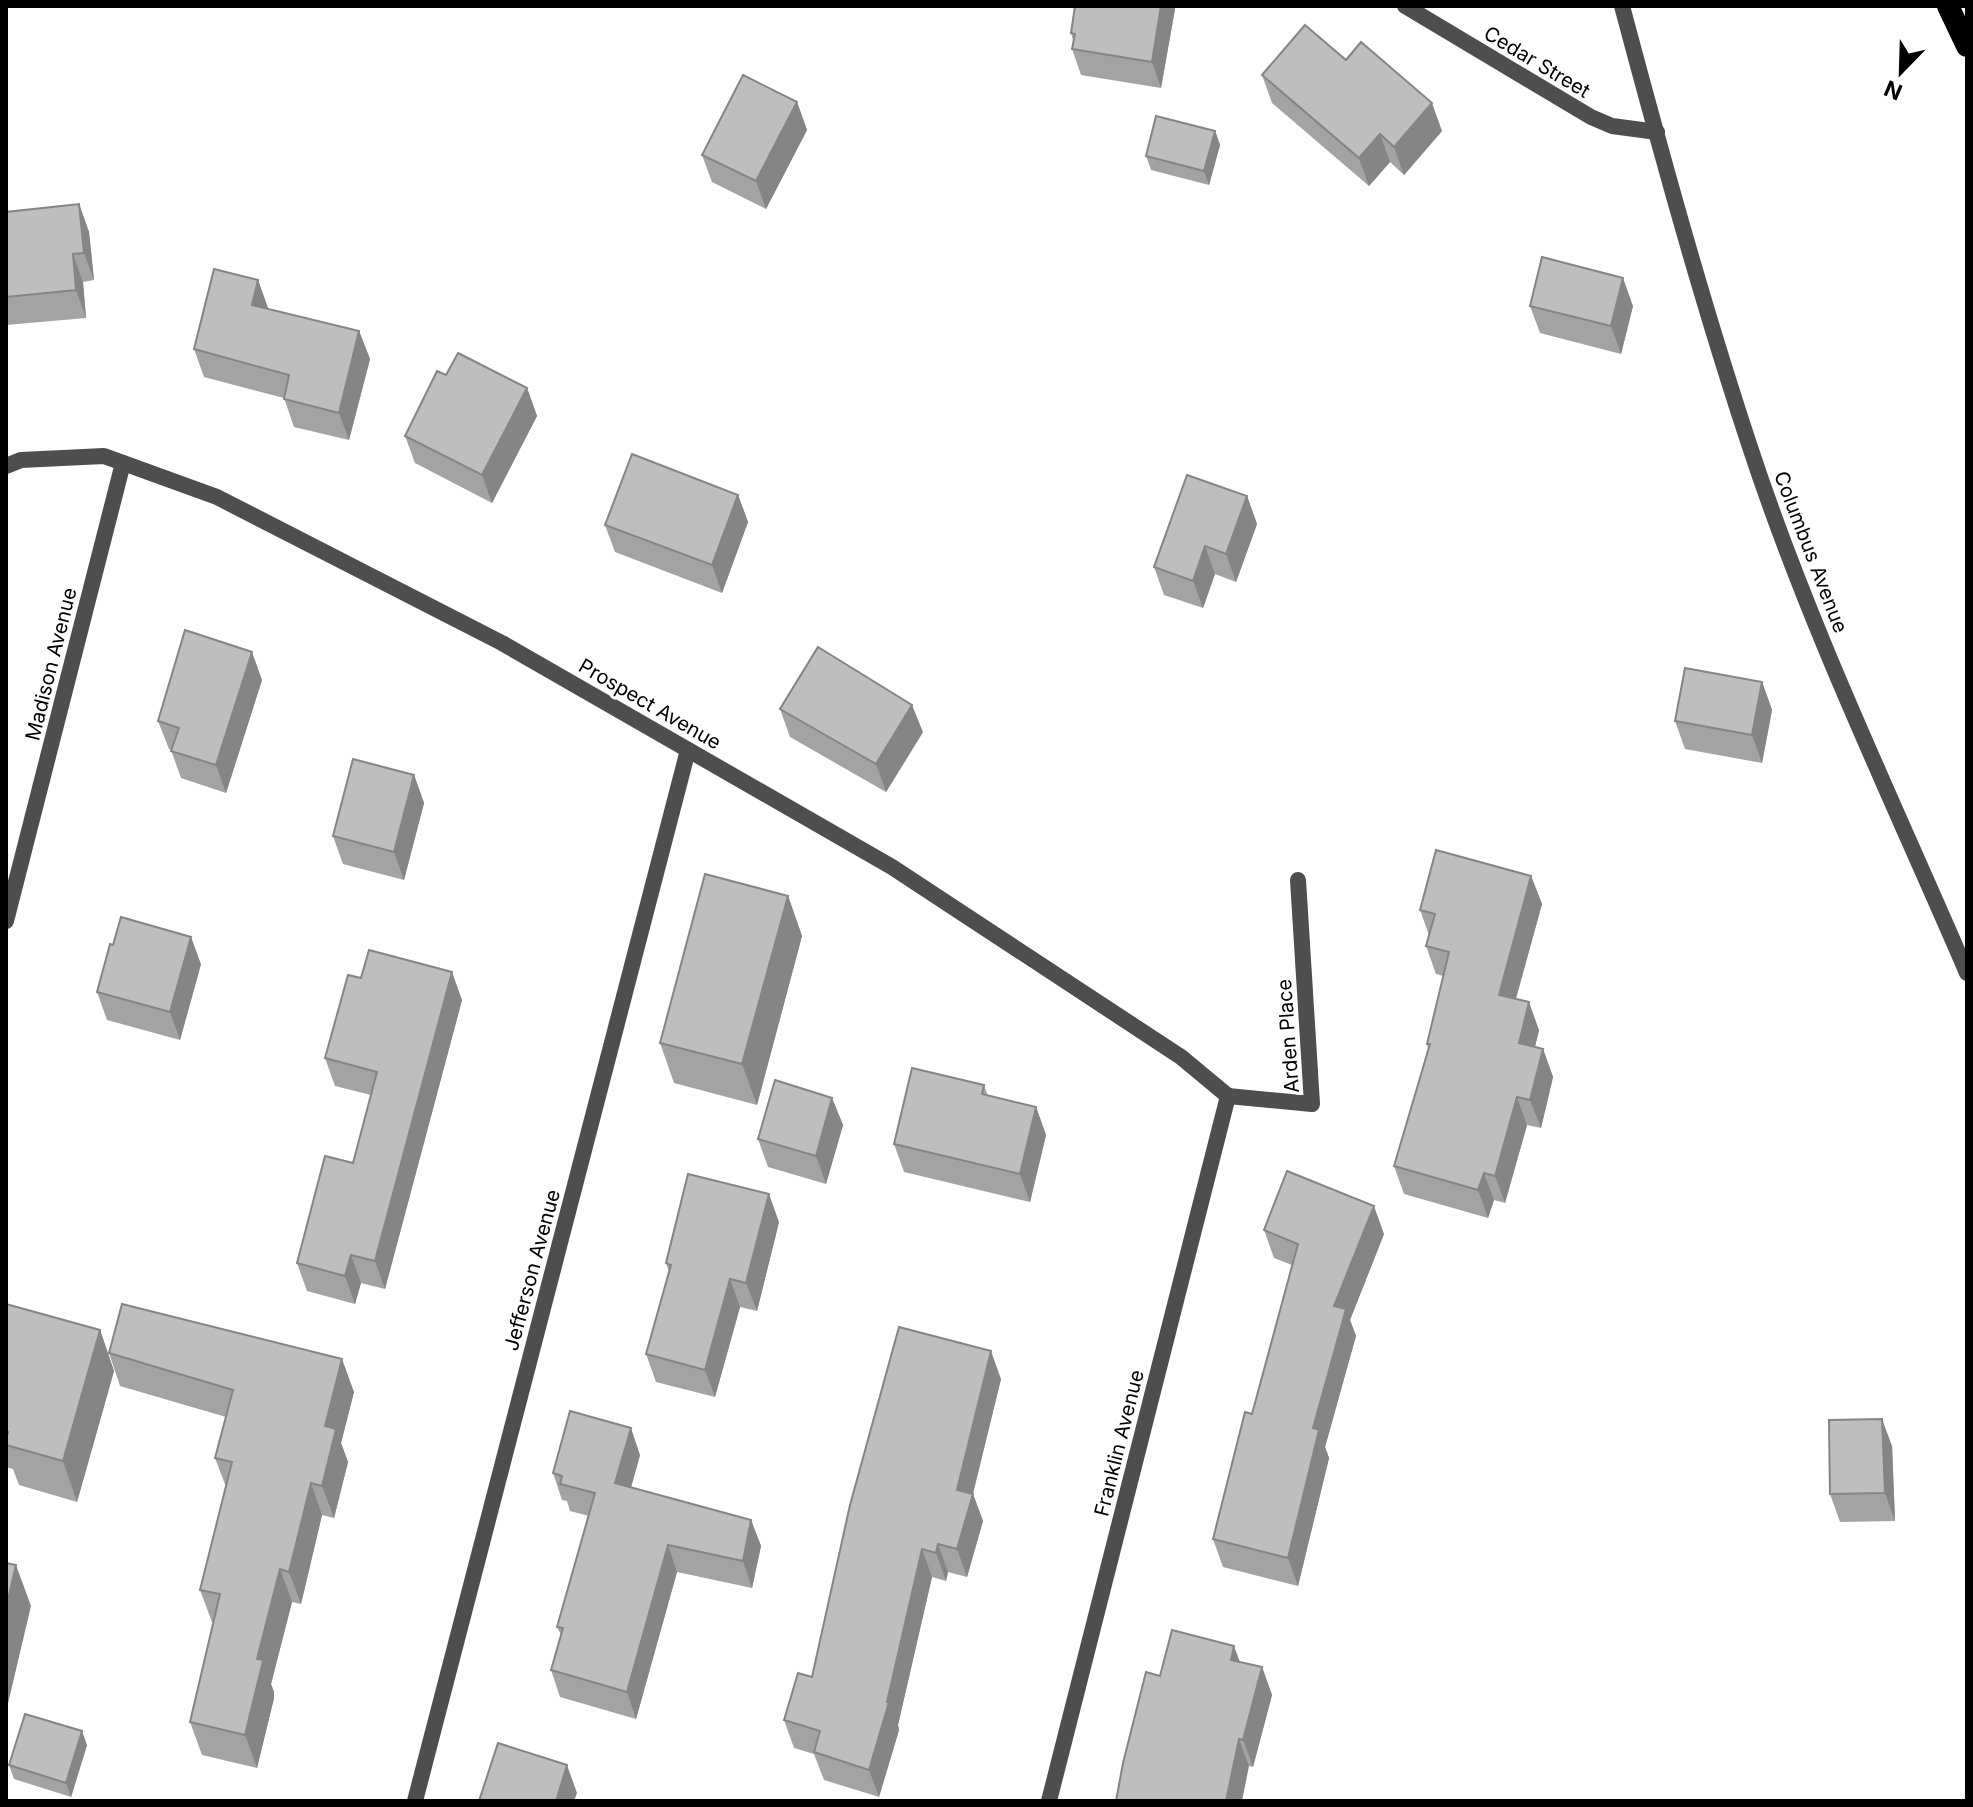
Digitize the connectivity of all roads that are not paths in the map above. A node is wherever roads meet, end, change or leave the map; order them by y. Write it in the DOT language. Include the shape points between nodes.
graph roads {
  1 [pos="1405,6"];
  2 [pos="1622,6"];
  3 [pos="1948,6"];
  4 [pos="1967,46"];
  5 [pos="1657,132"];
  6 [pos="123,463"];
  7 [pos="6,466"];
  8 [pos="688,750"];
  9 [pos="1298,880"];
  10 [pos="6,921"];
  11 [pos="1967,973"];
  12 [pos="1228,1096"];
  13 [pos="415,1801"];
  14 [pos="1049,1801"];
  1 -- 5 [label="street, Cedar Street" via="1591,117 1612,126"];
  2 -- 5 [label="street, Columbus Avenue"];
  3 -- 4 [label="highway"];
  5 -- 11 [label="street, Columbus Avenue" via="1748,441 1800,584"];
  6 -- 7 [label="street, Prospect Avenue" via="104,456 21,460"];
  6 -- 8 [label="street, Prospect Avenue" via="217,497 502,643"];
  6 -- 10 [label="street, Madison Avenue"];
  8 -- 12 [label="street, Prospect Avenue" via="892,867 1181,1057"];
  8 -- 13 [label="street, Jefferson Avenue"];
  9 -- 12 [label="street, Arden Place" via="1312,1104"];
  12 -- 14 [label="street, Franklin Avenue"];
}
